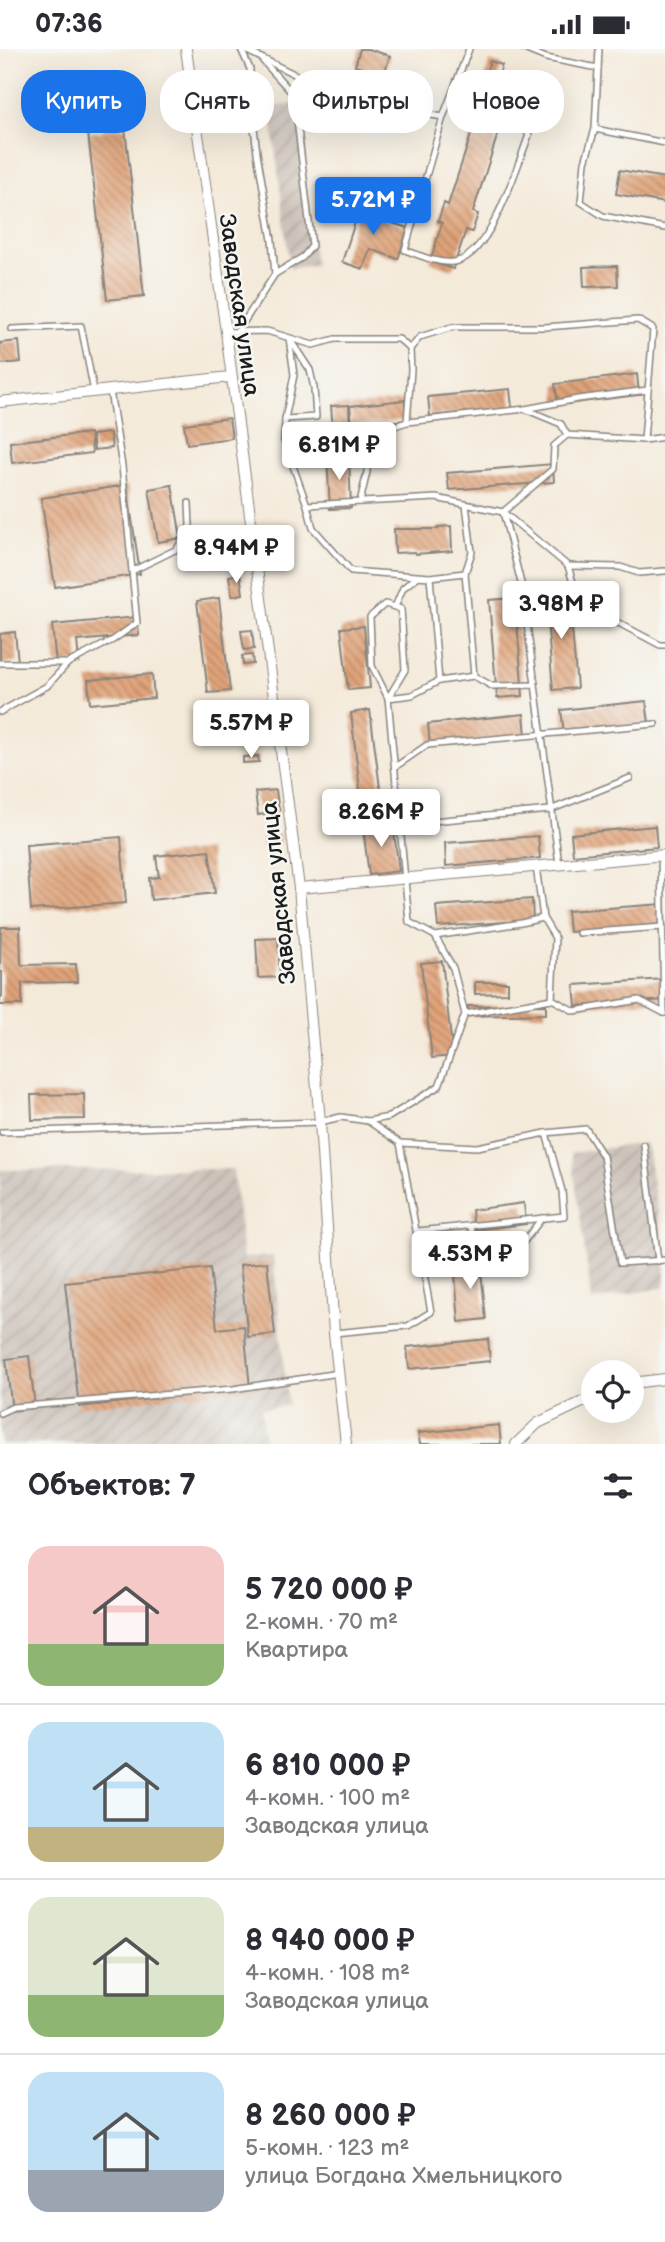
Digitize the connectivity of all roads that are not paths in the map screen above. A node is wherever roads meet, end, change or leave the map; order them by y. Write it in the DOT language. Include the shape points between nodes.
graph roads {
  1 [pos="186,49"];
  2 [pos="242,49"];
  3 [pos="469,49"];
  4 [pos="524,49"];
  5 [pos="599,49"];
  6 [pos="261,58"];
  7 [pos="598,68"];
  8 [pos="461,70"];
  9 [pos="447,106"];
  10 [pos="443,117"];
  11 [pos="595,129"];
  12 [pos="528,133"];
  13 [pos="665,143"];
  14 [pos="665,228"];
  15 [pos="275,274"];
  16 [pos="12,329"];
  17 [pos="238,331"];
  18 [pos="226,332"];
  19 [pos="289,338"];
  20 [pos="410,349"];
  21 [pos="230,377"];
  22 [pos="109,390"];
  23 [pos="648,390"];
  24 [pos="94,392"];
  25 [pos="0,402"];
  26 [pos="525,409"];
  27 [pos="285,419"];
  28 [pos="407,422"];
  29 [pos="567,435"];
  30 [pos="665,437"];
  31 [pos="644,440"];
  32 [pos="360,502"];
  33 [pos="189,503"];
  34 [pos="307,505"];
  35 [pos="466,505"];
  36 [pos="503,512"];
  37 [pos="568,566"];
  38 [pos="132,571"];
  39 [pos="665,571"];
  40 [pos="465,573"];
  41 [pos="417,577"];
  42 [pos="430,577"];
  43 [pos="395,607"];
  44 [pos="665,645"];
  45 [pos="0,663"];
  46 [pos="68,663"];
  47 [pos="474,676"];
  48 [pos="439,681"];
  49 [pos="535,685"];
  50 [pos="388,698"];
  51 [pos="0,712"];
  52 [pos="655,724"];
  53 [pos="541,735"];
  54 [pos="395,767"];
  55 [pos="630,778"];
  56 [pos="550,810"];
  57 [pos="401,824"];
  58 [pos="663,855"];
  59 [pos="559,865"];
  60 [pos="536,866"];
  61 [pos="407,880"];
  62 [pos="299,888"];
  63 [pos="544,918"];
  64 [pos="663,927"];
  65 [pos="579,933"];
  66 [pos="435,936"];
  67 [pos="552,999"];
  68 [pos="664,1013"];
  69 [pos="465,1014"];
  70 [pos="368,1121"];
  71 [pos="320,1122"];
  72 [pos="2,1132"];
  73 [pos="546,1133"];
  74 [pos="400,1143"];
  75 [pos="644,1145"];
  76 [pos="542,1218"];
  77 [pos="471,1226"];
  78 [pos="418,1231"];
  79 [pos="661,1261"];
  80 [pos="334,1333"];
  81 [pos="339,1373"];
  82 [pos="665,1379"];
  83 [pos="644,1382"];
  84 [pos="581,1403"];
  85 [pos="0,1413"];
  86 [pos="346,1444"];
  87 [pos="516,1444"];
  1 -- 18 [label="street, Заводская улица"];
  2 -- 6 [label="lane"];
  2 -- 15 [label="lane" via="250,69"];
  3 -- 8 [label="lane"];
  4 -- 7 [label="lane"];
  5 -- 7 [label="lane"];
  6 -- 10 [label="lane" via="335,94"];
  6 -- 15 [label="lane" via="294,95 313,246"];
  7 -- 11 [label="lane"];
  9 -- 10 [label="lane"];
  10 -- 12 [label="lane" via="405,250 430,259 453,263 470,257 492,228"];
  11 -- 13 [label="lane"];
  11 -- 14 [label="lane" via="585,162 581,202 603,216"];
  15 -- 17 [label="lane"];
  16 -- 24 [label="lane" via="81,326"];
  17 -- 18 [label="lane"];
  17 -- 19 [label="lane" via="267,331"];
  18 -- 21 [label="street, Заводская улица"];
  19 -- 20 [label="lane" via="313,345 335,339 399,339"];
  19 -- 27 [label="lane" via="294,375"];
  19 -- 27 [label="lane" via="310,370 316,417"];
  20 -- 23 [label="lane" via="420,337 452,327 638,320 653,329"];
  20 -- 28 [label="lane"];
  21 -- 22 [label="street"];
  21 -- 62 [label="street, Заводская улица"];
  22 -- 24 [label="street"];
  22 -- 38 [label="lane"];
  23 -- 26 [label="lane"];
  23 -- 31 [label="lane"];
  24 -- 25 [label="street"];
  26 -- 28 [label="lane"];
  26 -- 29 [label="lane" via="561,423"];
  27 -- 34 [label="lane" via="284,442"];
  28 -- 32 [label="lane" via="367,435 367,472"];
  29 -- 31 [label="lane"];
  29 -- 36 [label="lane" via="554,446 553,469"];
  30 -- 31 [label="lane"];
  32 -- 34 [label="lane"];
  32 -- 35 [label="lane" via="436,498"];
  33 -- 38 [label="lane" via="191,526 177,549"];
  34 -- 41 [label="lane" via="313,529 351,571"];
  35 -- 36 [label="lane"];
  35 -- 40 [label="lane" via="472,552"];
  36 -- 37 [label="lane"];
  36 -- 49 [label="lane" via="522,587"];
  37 -- 39 [label="lane"];
  37 -- 44 [label="lane" via="579,602"];
  38 -- 46 [label="lane" via="137,623"];
  40 -- 42 [label="lane"];
  40 -- 47 [label="lane"];
  41 -- 42 [label="lane"];
  41 -- 43 [label="lane" via="403,588"];
  42 -- 48 [label="lane"];
  43 -- 50 [label="lane" via="401,609 405,670"];
  43 -- 50 [label="lane" via="385,604 370,617 372,666"];
  45 -- 46 [label="lane"];
  46 -- 51 [label="lane" via="47,686"];
  47 -- 48 [label="lane"];
  47 -- 49 [label="lane" via="492,686"];
  48 -- 50 [label="lane" via="412,695"];
  49 -- 53 [label="lane"];
  50 -- 54 [label="lane"];
  52 -- 53 [label="lane"];
  53 -- 54 [label="lane" via="426,745"];
  53 -- 56 [label="lane"];
  54 -- 57 [label="lane"];
  55 -- 56 [label="lane"];
  56 -- 57 [label="lane"];
  56 -- 59 [label="lane"];
  57 -- 61 [label="lane"];
  58 -- 59 [label="street"];
  58 -- 64 [label="lane"];
  59 -- 60 [label="street"];
  60 -- 61 [label="street"];
  60 -- 63 [label="lane"];
  61 -- 62 [label="street"];
  61 -- 66 [label="lane" via="409,922"];
  62 -- 71 [label="street, Заводская улица"];
  63 -- 66 [label="lane"];
  63 -- 67 [label="lane" via="555,938"];
  64 -- 65 [label="lane"];
  64 -- 68 [label="lane"];
  66 -- 69 [label="lane" via="453,968"];
  67 -- 68 [label="lane" via="574,1011 639,1000"];
  67 -- 69 [label="lane"];
  69 -- 70 [label="lane" via="439,1086 389,1117"];
  70 -- 71 [label="lane" via="341,1117"];
  70 -- 74 [label="lane"];
  71 -- 72 [label="lane"];
  71 -- 80 [label="street, Заводская улица"];
  73 -- 74 [label="lane" via="477,1147"];
  73 -- 76 [label="lane" via="564,1216"];
  73 -- 79 [label="lane" via="586,1129 603,1156 620,1263"];
  74 -- 78 [label="lane"];
  75 -- 79 [label="lane"];
  76 -- 77 [label="lane"];
  76 -- 77 [label="lane" via="505,1266 477,1273"];
  77 -- 78 [label="lane"];
  78 -- 80 [label="lane" via="431,1312 408,1326"];
  80 -- 81 [label="street, Заводская улица"];
  81 -- 85 [label="lane" via="233,1388 13,1407"];
  81 -- 86 [label="street, Заводская улица"];
  82 -- 83 [label="street"];
  84 -- 87 [label="street" via="538,1423"];
}
